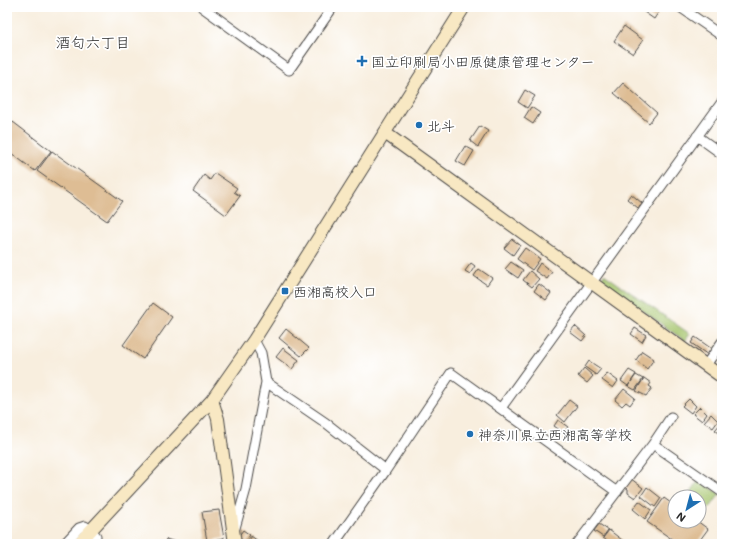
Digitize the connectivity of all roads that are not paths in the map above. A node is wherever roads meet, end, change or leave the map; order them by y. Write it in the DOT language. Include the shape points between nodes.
graph roads {
  1 [pos="202,7"];
  2 [pos="333,7"];
  3 [pos="464,7"];
  4 [pos="680,7"];
  5 [pos="722,36"];
  6 [pos="722,102"];
  7 [pos="385,132"];
  8 [pos="697,136"];
  9 [pos="722,154"];
  10 [pos="590,282"];
  11 [pos="254,340"];
  12 [pos="722,342"];
  13 [pos="706,365"];
  14 [pos="722,377"];
  15 [pos="266,382"];
  16 [pos="212,400"];
  17 [pos="500,408"];
  18 [pos="671,416"];
  19 [pos="653,444"];
  20 [pos="386,470"];
  21 [pos="617,492"];
  22 [pos="722,492"];
  23 [pos="91,530"];
  24 [pos="234,532"];
  25 [pos="64,544"];
  26 [pos="78,544"];
  27 [pos="92,544"];
  28 [pos="235,544"];
  29 [pos="334,544"];
  30 [pos="578,544"];
  1 -- 2 [label="street" via="289,70"];
  3 -- 7 [label="street"];
  4 -- 5 [label="street"];
  6 -- 8 [label="street"];
  7 -- 10 [label="street"];
  7 -- 11 [label="street"];
  8 -- 9 [label="street"];
  8 -- 10 [label="street"];
  10 -- 13 [label="street"];
  10 -- 17 [label="street"];
  11 -- 15 [label="street" via="261,353"];
  11 -- 16 [label="street"];
  12 -- 13 [label="street"];
  13 -- 14 [label="street"];
  15 -- 20 [label="street" via="326,423"];
  15 -- 24 [label="street" via="246,489"];
  16 -- 23 [label="street"];
  16 -- 24 [label="street" via="218,419"];
  17 -- 20 [label="street" via="451,373"];
  17 -- 21 [label="street"];
  18 -- 19 [label="street"];
  19 -- 21 [label="street"];
  19 -- 22 [label="street"];
  20 -- 29 [label="street"];
  21 -- 30 [label="street"];
  23 -- 25 [label="street" via="85,526 79,528"];
  23 -- 26 [label="street"];
  23 -- 27 [label="street" via="96,536"];
  24 -- 28 [label="street"];
}
